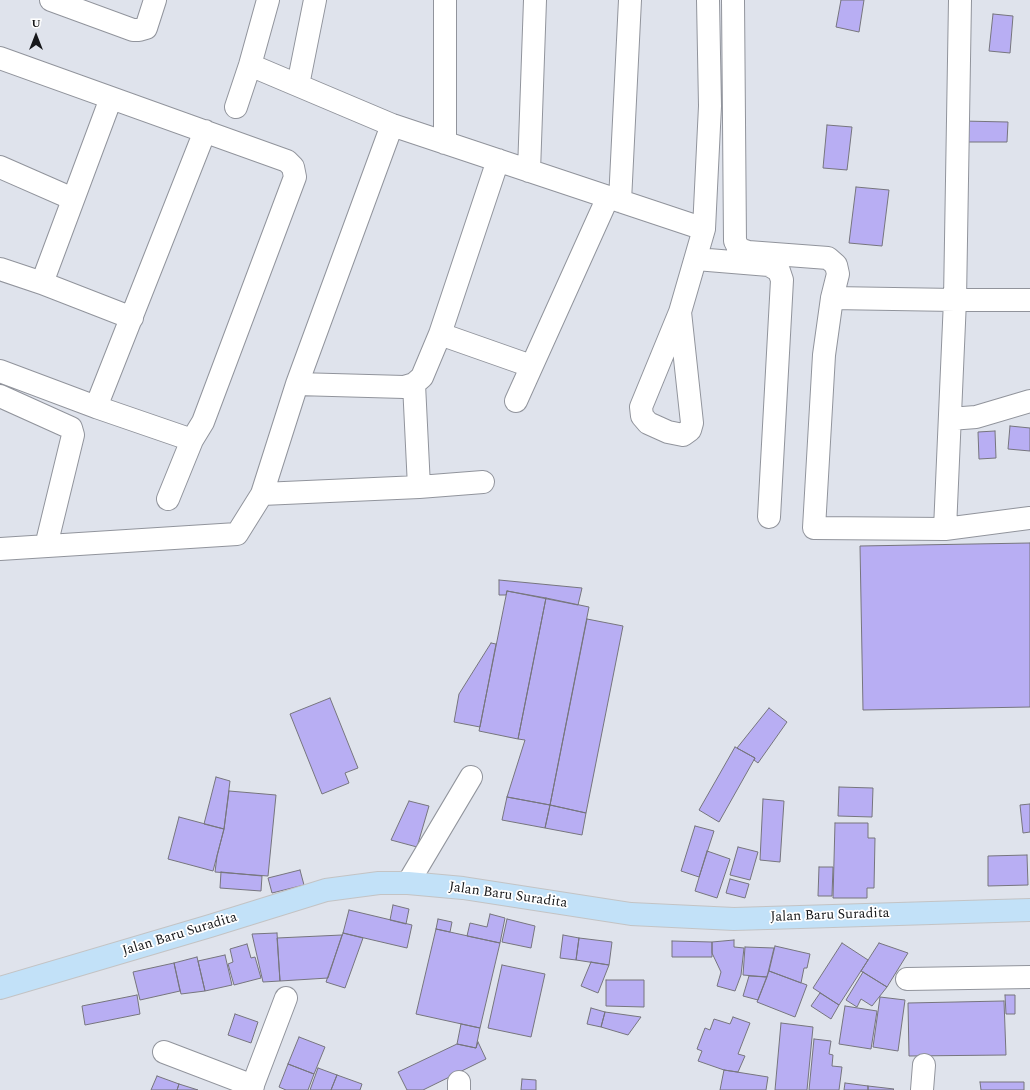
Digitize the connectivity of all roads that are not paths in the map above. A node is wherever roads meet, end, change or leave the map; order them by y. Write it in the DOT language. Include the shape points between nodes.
graph roads {
  1 [pos="51,0"];
  2 [pos="155,0"];
  3 [pos="268,0"];
  4 [pos="314,0"];
  5 [pos="445,0"];
  6 [pos="535,0"];
  7 [pos="630,0"];
  8 [pos="708,0"];
  9 [pos="733,0"];
  10 [pos="960,0"];
  11 [pos="0,58"];
  12 [pos="250,65"];
  13 [pos="298,85"];
  14 [pos="111,98"];
  15 [pos="236,107"];
  16 [pos="392,125"];
  17 [pos="205,131"];
  18 [pos="445,143"];
  19 [pos="498,160"];
  20 [pos="0,167"];
  21 [pos="529,171"];
  22 [pos="73,199"];
  23 [pos="614,199"];
  24 [pos="704,229"];
  25 [pos="696,259"];
  26 [pos="0,269"];
  27 [pos="42,283"];
  28 [pos="832,298"];
  29 [pos="955,300"];
  30 [pos="1030,300"];
  31 [pos="680,312"];
  32 [pos="132,318"];
  33 [pos="440,334"];
  34 [pos="531,366"];
  35 [pos="0,371"];
  36 [pos="297,384"];
  37 [pos="414,384"];
  38 [pos="0,396"];
  39 [pos="516,400"];
  40 [pos="1030,401"];
  41 [pos="96,407"];
  42 [pos="950,419"];
  43 [pos="192,440"];
  44 [pos="483,482"];
  45 [pos="419,487"];
  46 [pos="262,494"];
  47 [pos="168,498"];
  48 [pos="769,517"];
  49 [pos="1030,518"];
  50 [pos="945,529"];
  51 [pos="46,546"];
  52 [pos="0,549"];
  53 [pos="471,777"];
  54 [pos="408,883"];
  55 [pos="1030,910"];
  56 [pos="1030,977"];
  57 [pos="907,980"];
  58 [pos="0,988"];
  59 [pos="286,998"];
  60 [pos="164,1052"];
  61 [pos="924,1065"];
  62 [pos="252,1088"];
  63 [pos="922,1090"];
  1 -- 2 [label="street" via="139,30 146,28"];
  3 -- 12 [label="street"];
  4 -- 13 [label="street"];
  5 -- 18 [label="street"];
  6 -- 21 [label="street"];
  7 -- 23 [label="street"];
  8 -- 24 [label="street" via="710,106"];
  9 -- 28 [label="street" via="735,241 739,249 748,252 828,258 836,265 838,274"];
  10 -- 29 [label="street"];
  11 -- 14 [label="street"];
  12 -- 13 [label="street"];
  12 -- 15 [label="street"];
  13 -- 16 [label="street"];
  14 -- 17 [label="street"];
  14 -- 22 [label="street"];
  16 -- 18 [label="street"];
  16 -- 36 [label="street"];
  17 -- 32 [label="street"];
  17 -- 43 [label="street" via="287,161 295,177 203,422"];
  18 -- 19 [label="street"];
  19 -- 21 [label="street"];
  19 -- 33 [label="street"];
  20 -- 22 [label="street"];
  21 -- 23 [label="street"];
  22 -- 27 [label="street"];
  23 -- 24 [label="street"];
  23 -- 34 [label="street"];
  24 -- 25 [label="street"];
  25 -- 31 [label="street"];
  25 -- 48 [label="street" via="769,265 779,270 782,280"];
  26 -- 27 [label="street"];
  27 -- 32 [label="street"];
  28 -- 29 [label="street"];
  28 -- 50 [label="street" via="824,355 814,528"];
  29 -- 30 [label="street"];
  29 -- 42 [label="street"];
  31 -- 31 [label="street" via="641,407 642,416 648,423 668,432 684,435 690,430 692,423"];
  32 -- 41 [label="street"];
  33 -- 34 [label="street"];
  33 -- 37 [label="street" via="422,377"];
  34 -- 39 [label="street"];
  35 -- 41 [label="street"];
  36 -- 37 [label="street" via="404,387"];
  36 -- 46 [label="street"];
  37 -- 45 [label="street"];
  38 -- 51 [label="street" via="71,428 73,435"];
  40 -- 42 [label="street" via="976,418"];
  41 -- 43 [label="street"];
  42 -- 50 [label="street"];
  43 -- 47 [label="street"];
  44 -- 45 [label="street"];
  45 -- 46 [label="street"];
  46 -- 51 [label="street" via="237,534"];
  49 -- 50 [label="street"];
  51 -- 52 [label="street"];
  53 -- 54 [label="street"];
  54 -- 55 [label="main road, Jalan Baru Suradita" via="463,888 631,914 734,919"];
  54 -- 58 [label="main road, Jalan Baru Suradita" via="379,883 326,890"];
  56 -- 57 [label="street"];
  59 -- 62 [label="street"];
  60 -- 62 [label="street"];
  61 -- 63 [label="street"];
}
